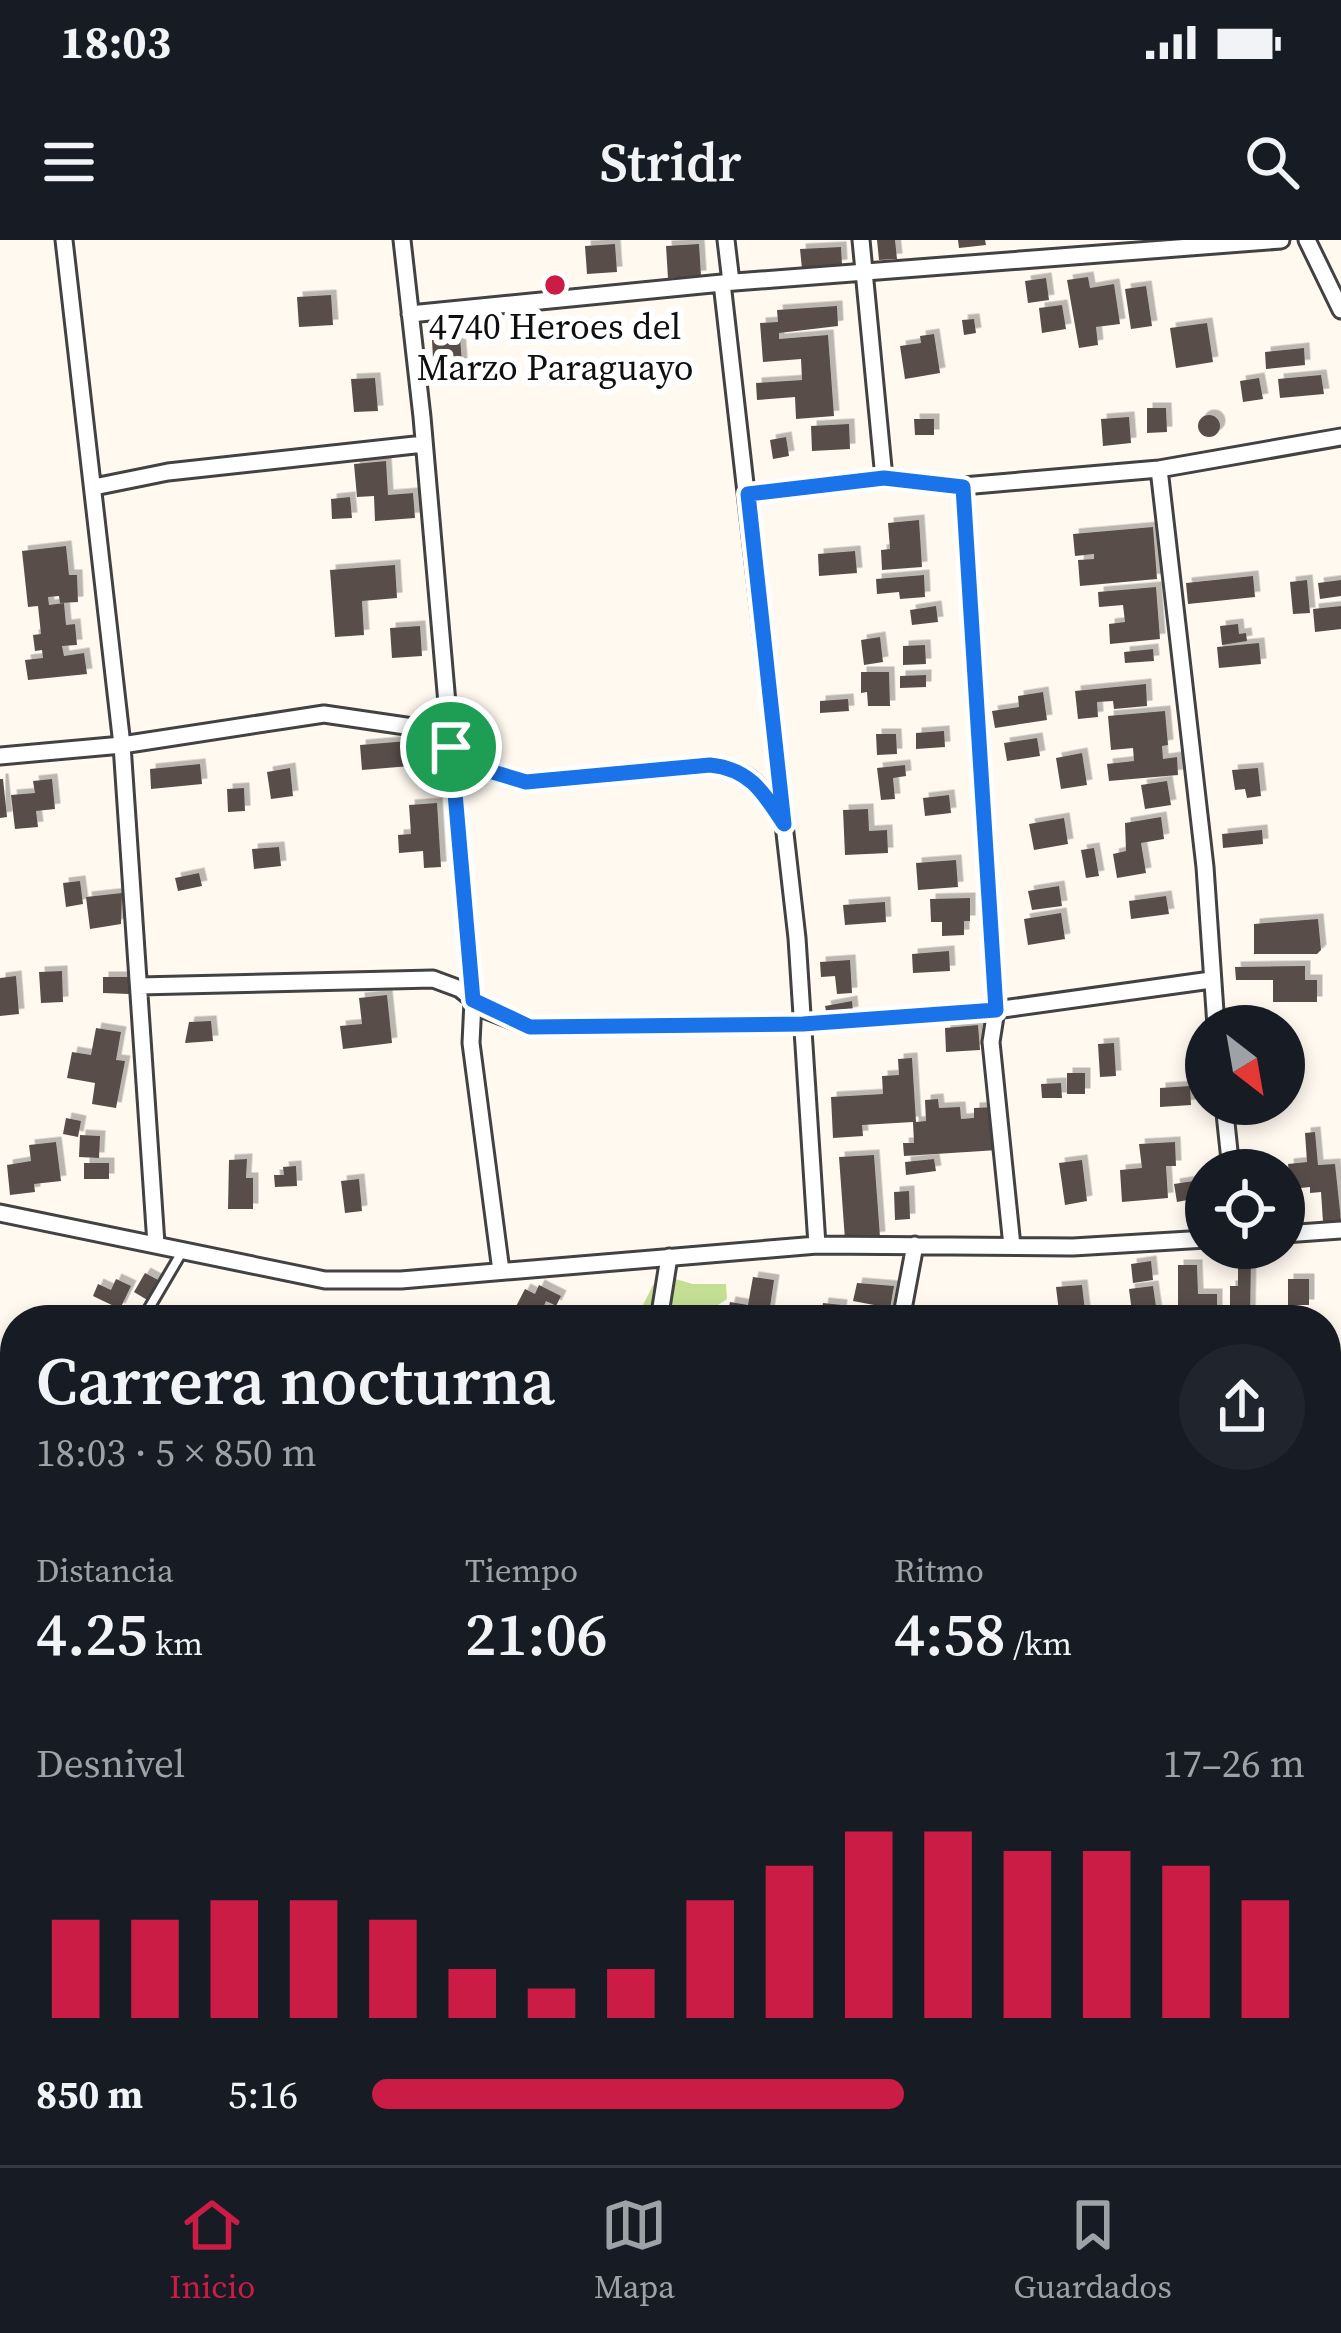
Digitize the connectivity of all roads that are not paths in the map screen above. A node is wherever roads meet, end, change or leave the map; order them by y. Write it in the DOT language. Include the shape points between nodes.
graph roads {
  1 [pos="64,240"];
  2 [pos="402,240"];
  3 [pos="726,240"];
  4 [pos="861,240"];
  5 [pos="1281,240"];
  6 [pos="1307,240"];
  7 [pos="865,273"];
  8 [pos="726,282"];
  9 [pos="1341,310"];
  10 [pos="410,314"];
  11 [pos="1341,437"];
  12 [pos="424,444"];
  13 [pos="1159,469"];
  14 [pos="884,478"];
  15 [pos="94,487"];
  16 [pos="963,487"];
  17 [pos="748,494"];
  18 [pos="122,745"];
  19 [pos="451,747"];
  20 [pos="0,756"];
  21 [pos="784,824"];
  22 [pos="1211,980"];
  23 [pos="139,986"];
  24 [pos="473,1000"];
  25 [pos="1214,1005"];
  26 [pos="996,1010"];
  27 [pos="803,1024"];
  28 [pos="0,1213"];
  29 [pos="1341,1230"];
  30 [pos="1305,1233"];
  31 [pos="1185,1241"];
  32 [pos="156,1244"];
  33 [pos="817,1245"];
  34 [pos="915,1245"];
  35 [pos="1012,1246"];
  36 [pos="183,1251"];
  37 [pos="669,1257"];
  38 [pos="501,1271"];
  39 [pos="151,1305"];
  40 [pos="661,1305"];
  41 [pos="904,1305"];
  1 -- 15 [label="street"];
  2 -- 10 [label="street"];
  3 -- 8 [label="street"];
  4 -- 7 [label="street"];
  5 -- 7 [label="street"];
  6 -- 9 [label="street"];
  7 -- 8 [label="street"];
  7 -- 14 [label="street"];
  8 -- 10 [label="street"];
  8 -- 17 [label="street"];
  10 -- 12 [label="street"];
  11 -- 13 [label="street"];
  12 -- 15 [label="street"];
  12 -- 19 [label="street"];
  13 -- 16 [label="street"];
  13 -- 22 [label="street"];
  14 -- 16 [label="street"];
  14 -- 17 [label="street"];
  15 -- 18 [label="street"];
  16 -- 26 [label="street"];
  17 -- 21 [label="street"];
  18 -- 19 [label="street" via="324,714 433,730"];
  18 -- 20 [label="street"];
  18 -- 23 [label="street"];
  19 -- 21 [label="street" via="486,770 526,782 733,767 754,780"];
  19 -- 24 [label="street"];
  21 -- 27 [label="street"];
  22 -- 25 [label="street"];
  22 -- 26 [label="street"];
  23 -- 24 [label="street" via="403,977 433,979"];
  23 -- 32 [label="street"];
  24 -- 27 [label="street" via="530,1027"];
  24 -- 38 [label="street" via="471,1043"];
  26 -- 27 [label="street"];
  26 -- 35 [label="street" via="991,1042"];
  27 -- 33 [label="street"];
  28 -- 32 [label="street"];
  29 -- 30 [label="street"];
  31 -- 35 [label="street"];
  32 -- 36 [label="street"];
  33 -- 34 [label="street"];
  33 -- 37 [label="street"];
  34 -- 35 [label="street"];
  34 -- 41 [label="street"];
  36 -- 38 [label="street" via="325,1280"];
  36 -- 39 [label="lane"];
  37 -- 38 [label="street"];
  37 -- 40 [label="street"];
}
